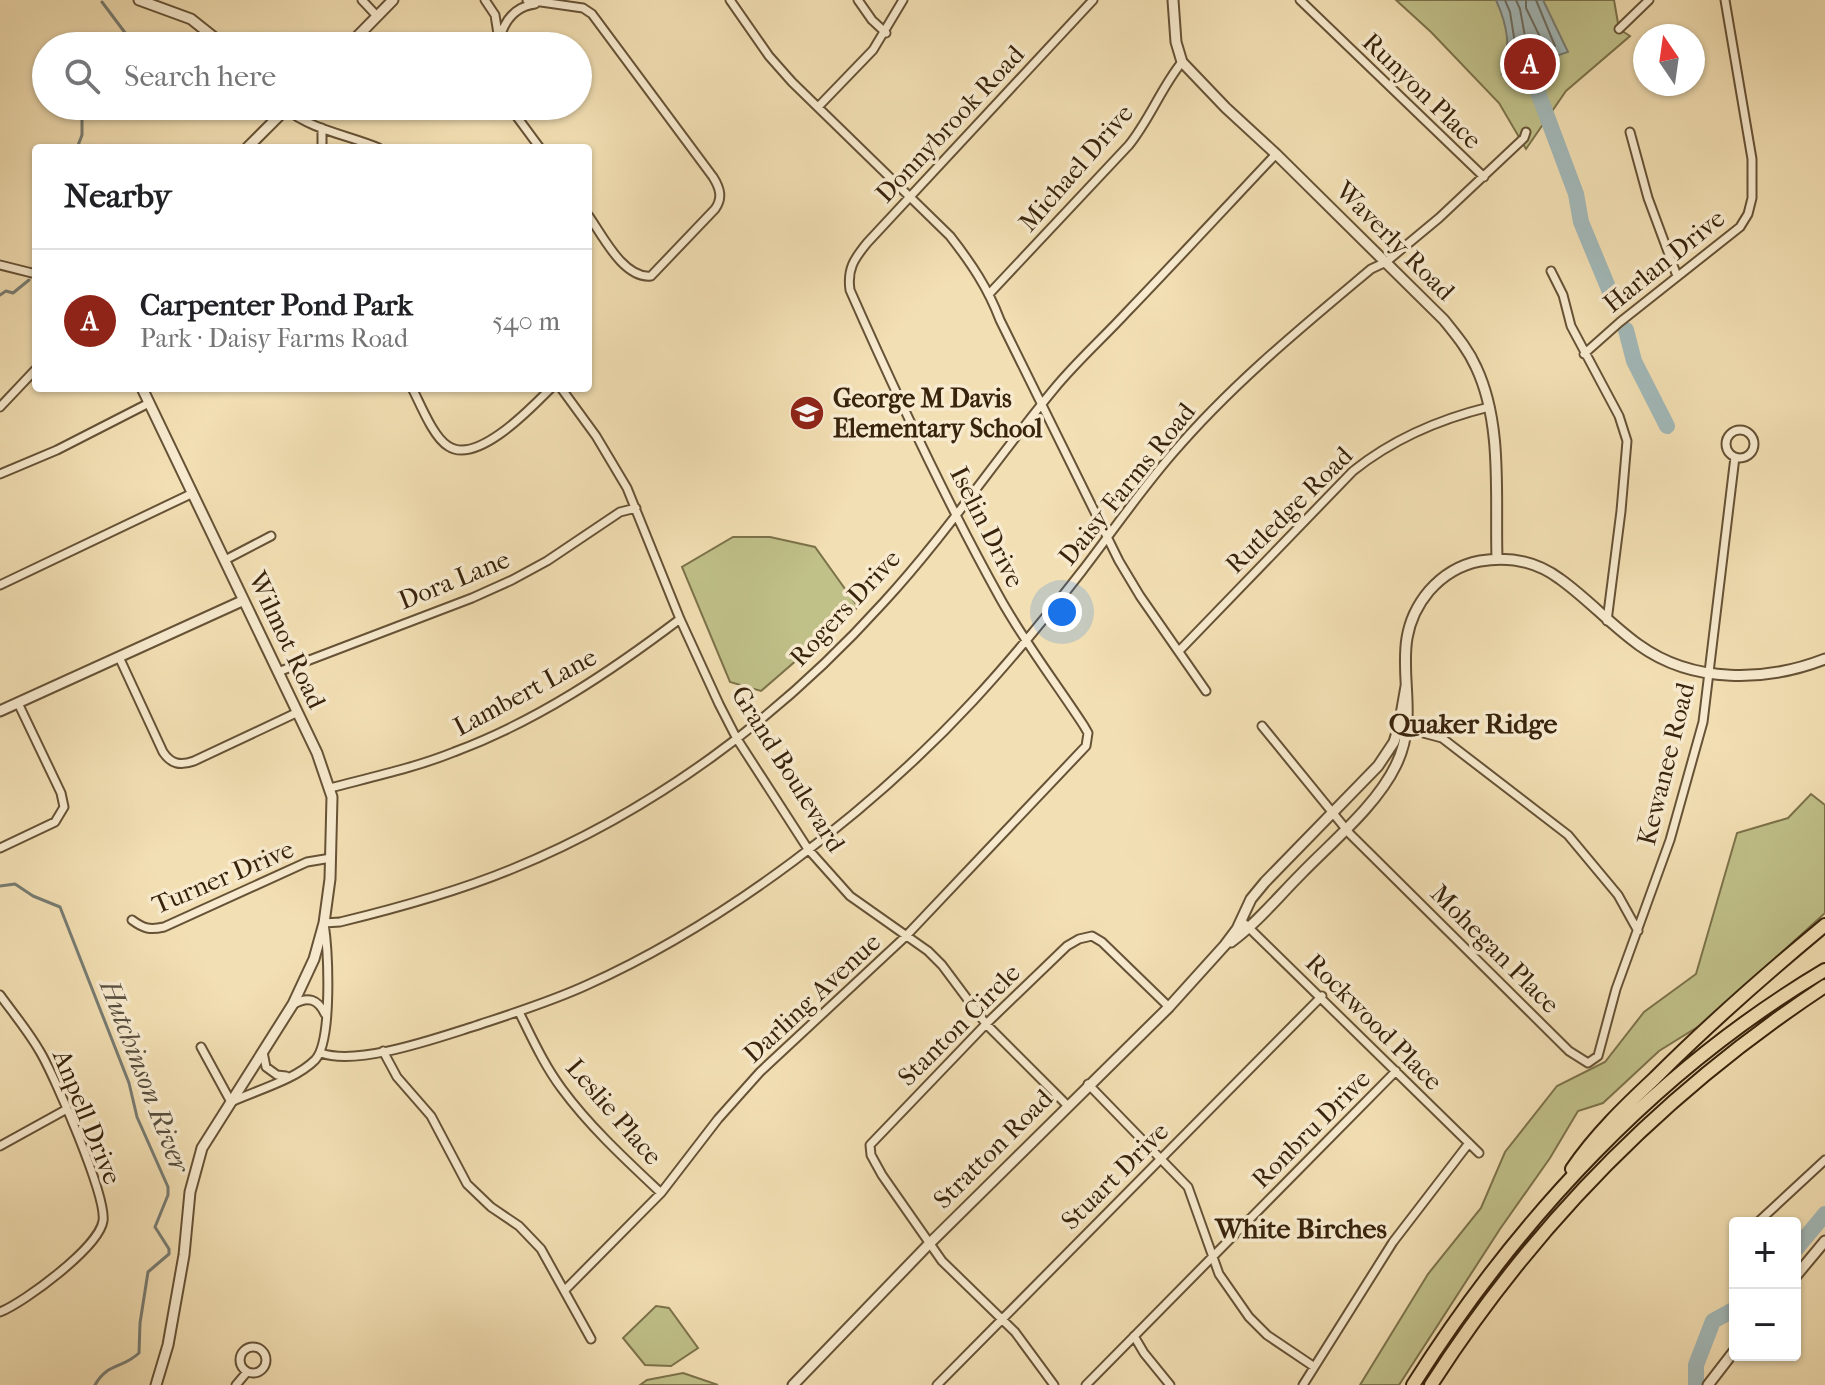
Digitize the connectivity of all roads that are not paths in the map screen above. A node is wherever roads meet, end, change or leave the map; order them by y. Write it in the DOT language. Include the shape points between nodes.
graph roads {
  1 [pos="362,0"];
  2 [pos="393,0"];
  3 [pos="485,0"];
  4 [pos="527,0"];
  5 [pos="730,0"];
  6 [pos="858,0"];
  7 [pos="903,0"];
  8 [pos="1093,0"];
  9 [pos="1173,0"];
  10 [pos="1300,0"];
  11 [pos="1649,0"];
  12 [pos="1725,0"];
  13 [pos="144,1"];
  14 [pos="546,3"];
  15 [pos="377,16"];
  16 [pos="1619,29"];
  17 [pos="207,32"];
  18 [pos="362,32"];
  19 [pos="497,32"];
  20 [pos="502,32"];
  21 [pos="886,33"];
  22 [pos="1182,62"];
  23 [pos="818,107"];
  24 [pos="274,120"];
  25 [pos="302,120"];
  26 [pos="519,120"];
  27 [pos="322,128"];
  28 [pos="1526,132"];
  29 [pos="1630,132"];
  30 [pos="251,144"];
  31 [pos="322,144"];
  32 [pos="368,144"];
  33 [pos="537,144"];
  34 [pos="1276,154"];
  35 [pos="1484,177"];
  36 [pos="909,197"];
  37 [pos="592,221"];
  38 [pos="1386,262"];
  39 [pos="0,265"];
  40 [pos="1551,271"];
  41 [pos="32,273"];
  42 [pos="1677,276"];
  43 [pos="849,281"];
  44 [pos="990,293"];
  45 [pos="1584,354"];
  46 [pos="32,373"];
  47 [pos="144,392"];
  48 [pos="414,392"];
  49 [pos="547,392"];
  50 [pos="564,392"];
  51 [pos="149,403"];
  52 [pos="1042,406"];
  53 [pos="0,407"];
  54 [pos="1489,407"];
  55 [pos="1735,457"];
  56 [pos="0,474"];
  57 [pos="193,493"];
  58 [pos="636,508"];
  59 [pos="957,512"];
  60 [pos="271,536"];
  61 [pos="1106,536"];
  62 [pos="1497,558"];
  63 [pos="225,560"];
  64 [pos="0,585"];
  65 [pos="242,601"];
  66 [pos="680,619"];
  67 [pos="1607,621"];
  68 [pos="1027,640"];
  69 [pos="1179,651"];
  70 [pos="119,657"];
  71 [pos="1823,661"];
  72 [pos="278,672"];
  73 [pos="1709,672"];
  74 [pos="1206,691"];
  75 [pos="18,703"];
  76 [pos="0,711"];
  77 [pos="296,713"];
  78 [pos="1262,726"];
  79 [pos="1404,727"];
  80 [pos="1088,738"];
  81 [pos="737,739"];
  82 [pos="330,788"];
  83 [pos="1332,812"];
  84 [pos="1346,828"];
  85 [pos="0,848"];
  86 [pos="808,849"];
  87 [pos="331,858"];
  88 [pos="132,920"];
  89 [pos="324,923"];
  90 [pos="1245,923"];
  91 [pos="1825,925"];
  92 [pos="1638,931"];
  93 [pos="905,937"];
  94 [pos="1825,970"];
  95 [pos="1825,986"];
  96 [pos="0,995"];
  97 [pos="1322,996"];
  98 [pos="293,1004"];
  99 [pos="1169,1007"];
  100 [pos="519,1012"];
  101 [pos="326,1016"];
  102 [pos="986,1024"];
  103 [pos="1606,1025"];
  104 [pos="201,1047"];
  105 [pos="383,1051"];
  106 [pos="263,1052"];
  107 [pos="321,1053"];
  108 [pos="1396,1071"];
  109 [pos="288,1077"];
  110 [pos="1088,1084"];
  111 [pos="231,1102"];
  112 [pos="1067,1105"];
  113 [pos="67,1109"];
  114 [pos="1469,1143"];
  115 [pos="0,1146"];
  116 [pos="1479,1153"];
  117 [pos="1161,1158"];
  118 [pos="1825,1160"];
  119 [pos="661,1193"];
  120 [pos="1551,1200"];
  121 [pos="1763,1217"];
  122 [pos="1825,1241"];
  123 [pos="929,1244"];
  124 [pos="1213,1257"];
  125 [pos="1801,1270"];
  126 [pos="565,1290"];
  127 [pos="0,1312"];
  128 [pos="1002,1319"];
  129 [pos="1134,1336"];
  130 [pos="591,1339"];
  131 [pos="1729,1358"];
  132 [pos="1313,1366"];
  133 [pos="247,1372"];
  134 [pos="156,1385"];
  135 [pos="236,1385"];
  136 [pos="793,1385"];
  137 [pos="937,1385"];
  138 [pos="1054,1385"];
  139 [pos="1086,1385"];
  140 [pos="1170,1385"];
  141 [pos="1303,1385"];
  142 [pos="1413,1385"];
  143 [pos="1431,1385"];
  144 [pos="1708,1385"];
  1 -- 15 [label="street"];
  2 -- 15 [label="street"];
  3 -- 19 [label="street" via="495,15"];
  4 -- 14 [label="street"];
  5 -- 23 [label="street" via="769,56"];
  6 -- 21 [label="street"];
  7 -- 21 [label="street"];
  8 -- 36 [label="street, Donnybrook Road"];
  9 -- 22 [label="street"];
  10 -- 35 [label="street, Runyon Place"];
  11 -- 16 [label="street"];
  12 -- 42 [label="street, Harlan Drive" via="1749,130 1752,198 1740,227"];
  13 -- 17 [label="street" via="191,19"];
  14 -- 20 [label="street" via="514,12"];
  14 -- 37 [label="street" via="592,14 720,191 715,209 646,277 625,266"];
  15 -- 18 [label="street"];
  21 -- 23 [label="street"];
  22 -- 34 [label="street, Waverly Road"];
  22 -- 44 [label="street, Michael Drive" via="1129,145"];
  23 -- 36 [label="street"];
  24 -- 30 [label="street"];
  25 -- 27 [label="street"];
  26 -- 33 [label="street"];
  27 -- 31 [label="street"];
  27 -- 32 [label="street"];
  28 -- 35 [label="street, Daisy Farms Road"];
  29 -- 42 [label="street"];
  34 -- 38 [label="street, Waverly Road"];
  34 -- 52 [label="street, Rogers Drive"];
  35 -- 38 [label="street, Daisy Farms Road"];
  36 -- 43 [label="street, Donnybrook Road" via="854,259"];
  36 -- 44 [label="street" via="950,236"];
  38 -- 54 [label="street, Waverly Road" via="1464,345"];
  38 -- 61 [label="street, Daisy Farms Road" via="1296,331 1232,391 1174,451"];
  39 -- 41 [label="street"];
  40 -- 45 [label="street"];
  42 -- 45 [label="street, Harlan Drive"];
  43 -- 59 [label="street, Iselin Drive" via="901,403"];
  44 -- 52 [label="street"];
  45 -- 67 [label="street" via="1627,441"];
  46 -- 53 [label="street"];
  47 -- 51 [label="street, Wilmot Road"];
  48 -- 49 [label="street" via="438,435 459,449 497,437"];
  50 -- 58 [label="street, Grand Boulevard" via="596,436"];
  51 -- 56 [label="street"];
  51 -- 57 [label="street, Wilmot Road"];
  52 -- 59 [label="street, Rogers Drive"];
  52 -- 61 [label="street"];
  54 -- 62 [label="street, Waverly Road"];
  54 -- 69 [label="street, Rutledge Road" via="1405,437 1368,459"];
  55 -- 73 [label="street, Kewanee Road"];
  57 -- 63 [label="street, Wilmot Road"];
  57 -- 64 [label="street"];
  58 -- 66 [label="street, Grand Boulevard"];
  58 -- 72 [label="street, Dora Lane" via="620,512 512,580"];
  59 -- 68 [label="street, Iselin Drive"];
  59 -- 81 [label="street, Rogers Drive" via="885,602"];
  60 -- 63 [label="street"];
  61 -- 68 [label="street, Daisy Farms Road"];
  61 -- 69 [label="street"];
  62 -- 67 [label="street, Stratton Road" via="1552,573"];
  62 -- 79 [label="street, Stratton Road" via="1454,570 1417,606 1405,645"];
  63 -- 65 [label="street, Wilmot Road"];
  65 -- 70 [label="street"];
  65 -- 72 [label="street, Wilmot Road"];
  66 -- 81 [label="street, Grand Boulevard"];
  66 -- 82 [label="street, Lambert Lane" via="594,681 491,737 427,762"];
  67 -- 73 [label="street, Stratton Road" via="1663,659"];
  68 -- 80 [label="street, Iselin Drive"];
  68 -- 86 [label="street, Daisy Farms Road" via="868,802"];
  69 -- 74 [label="street"];
  70 -- 75 [label="street"];
  70 -- 77 [label="street" via="172,762 194,761"];
  71 -- 73 [label="street, Stratton Road" via="1764,676"];
  72 -- 77 [label="street, Wilmot Road"];
  73 -- 92 [label="street, Kewanee Road" via="1689,777"];
  75 -- 76 [label="street"];
  75 -- 85 [label="street" via="64,807 55,822"];
  77 -- 82 [label="street, Wilmot Road"];
  78 -- 83 [label="street"];
  79 -- 83 [label="street, Stratton Road" via="1378,766"];
  79 -- 84 [label="street, Stratton Road" via="1397,764"];
  79 -- 92 [label="street" via="1442,738 1568,835 1618,895"];
  80 -- 93 [label="street, Darling Avenue" via="1071,764"];
  81 -- 86 [label="street, Grand Boulevard"];
  81 -- 89 [label="street, Rogers Drive" via="656,796 512,870 409,905"];
  82 -- 87 [label="street, Wilmot Road"];
  83 -- 84 [label="street"];
  83 -- 90 [label="street, Stratton Road" via="1251,899"];
  84 -- 90 [label="street, Stratton Road"];
  84 -- 103 [label="street, Mohegan Place" via="1580,1060 1588,1063 1598,1056"];
  86 -- 93 [label="street, Grand Boulevard" via="850,896"];
  86 -- 100 [label="street, Daisy Farms Road" via="670,943"];
  87 -- 88 [label="street, Turner Drive" via="307,862 164,927 150,930"];
  87 -- 89 [label="street, Wilmot Road"];
  89 -- 98 [label="street, Wilmot Road"];
  89 -- 101 [label="street, Wilmot Road"];
  90 -- 97 [label="street, Rockwood Place"];
  90 -- 99 [label="street, Stratton Road"];
  91 -- 120 [label="highway" via="1642,1090 1584,1150"];
  92 -- 103 [label="street, Kewanee Road"];
  93 -- 102 [label="street, Grand Boulevard" via="942,965"];
  93 -- 119 [label="street, Darling Avenue" via="760,1072"];
  94 -- 120 [label="highway" via="1701,1057 1640,1109"];
  95 -- 143 [label="highway" via="1694,1082 1598,1172 1511,1271"];
  96 -- 113 [label="street, Anpell Drive" via="40,1050"];
  97 -- 108 [label="street, Rockwood Place"];
  97 -- 117 [label="street, Stuart Drive"];
  98 -- 101 [label="street" via="312,999"];
  98 -- 106 [label="street, Wilmot Road"];
  99 -- 102 [label="street, Stanton Circle" via="1092,936 1067,946"];
  99 -- 110 [label="street, Stratton Road"];
  100 -- 105 [label="street, Daisy Farms Road"];
  100 -- 119 [label="street, Leslie Place" via="561,1088"];
  101 -- 107 [label="street, Wilmot Road"];
  102 -- 112 [label="street, Grand Boulevard"];
  102 -- 123 [label="street, Stanton Circle" via="870,1145 882,1175"];
  104 -- 111 [label="street"];
  105 -- 107 [label="street, Daisy Farms Road" via="341,1058"];
  105 -- 126 [label="street" via="397,1077 431,1116 467,1184 530,1236"];
  106 -- 109 [label="street" via="266,1067"];
  106 -- 111 [label="street, Wilmot Road"];
  107 -- 109 [label="street"];
  108 -- 114 [label="street, Rockwood Place"];
  108 -- 124 [label="street, Ronbru Drive"];
  109 -- 111 [label="street"];
  110 -- 112 [label="street, Stratton Road"];
  110 -- 117 [label="street"];
  111 -- 134 [label="street, Wilmot Road" via="209,1133 194,1170 184,1255"];
  112 -- 123 [label="street, Stratton Road"];
  113 -- 115 [label="street"];
  113 -- 127 [label="street, Anpell Drive" via="98,1192 103,1223 97,1238 76,1257"];
  114 -- 116 [label="street, Rockwood Place"];
  114 -- 132 [label="street" via="1402,1229"];
  117 -- 124 [label="street" via="1192,1194"];
  117 -- 128 [label="street, Stuart Drive"];
  118 -- 121 [label="street"];
  119 -- 126 [label="street, Darling Avenue"];
  120 -- 142 [label="highway" via="1482,1284"];
  122 -- 125 [label="street"];
  123 -- 128 [label="street"];
  123 -- 136 [label="street, Stratton Road"];
  124 -- 129 [label="street, Ronbru Drive"];
  124 -- 132 [label="street" via="1249,1317"];
  126 -- 130 [label="street"];
  128 -- 137 [label="street, Stuart Drive"];
  128 -- 138 [label="street"];
  129 -- 139 [label="street, Ronbru Drive"];
  129 -- 140 [label="street"];
  131 -- 144 [label="street"];
  132 -- 141 [label="street"];
  133 -- 135 [label="street"];
}
